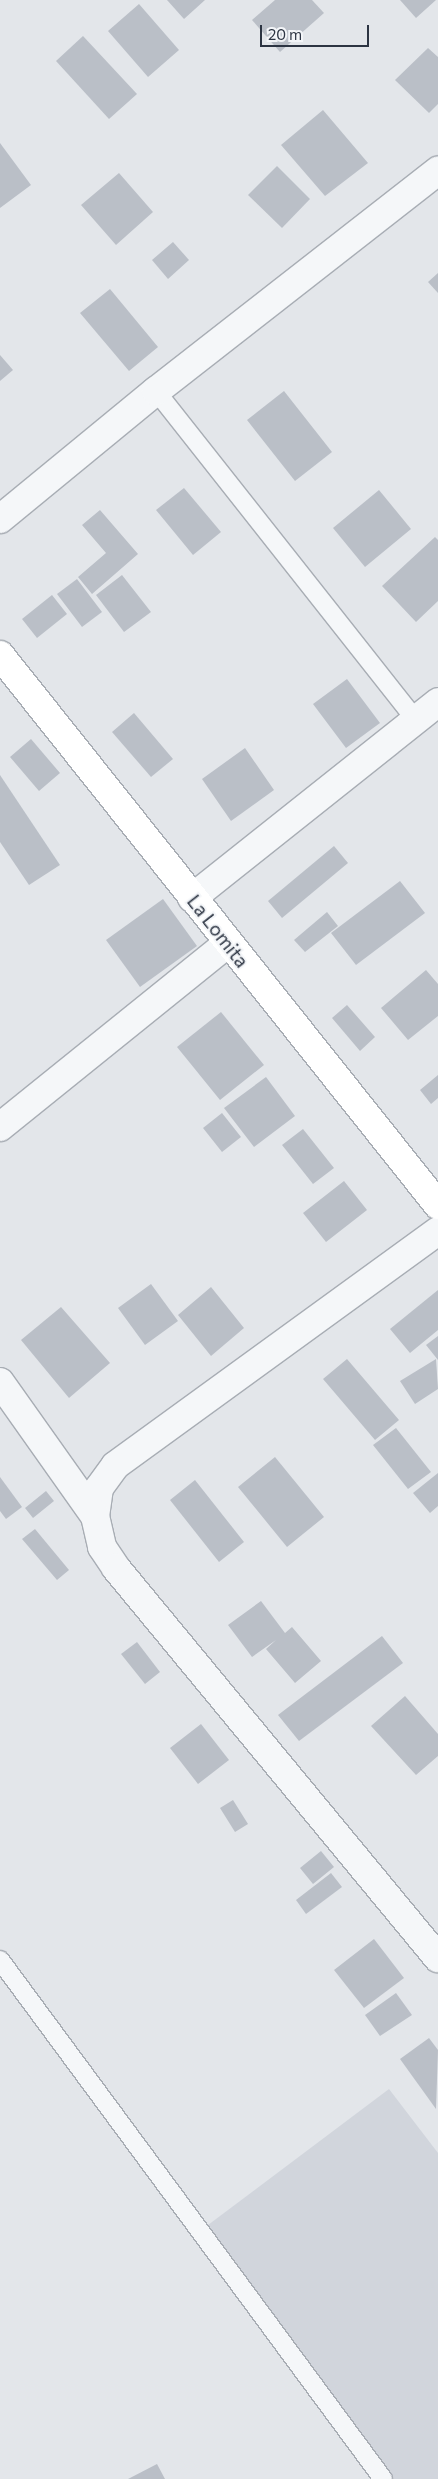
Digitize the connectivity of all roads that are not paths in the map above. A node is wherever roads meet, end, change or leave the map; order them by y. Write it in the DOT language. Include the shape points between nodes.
graph roads {
  1 [pos="438,171"];
  2 [pos="156,391"];
  3 [pos="0,519"];
  4 [pos="0,655"];
  5 [pos="438,702"];
  6 [pos="416,720"];
  7 [pos="192,898"];
  8 [pos="227,944"];
  9 [pos="0,1127"];
  10 [pos="438,1205"];
  11 [pos="438,1231"];
  12 [pos="0,1382"];
  13 [pos="95,1516"];
  14 [pos="438,1958"];
  15 [pos="0,1960"];
  16 [pos="383,2479"];
  1 -- 2 [label="street"];
  2 -- 3 [label="street"];
  2 -- 6 [label="lane"];
  4 -- 7 [label="street, La Lomita"];
  5 -- 6 [label="street"];
  6 -- 7 [label="street"];
  7 -- 8 [label="street, La Lomita"];
  8 -- 9 [label="street"];
  8 -- 10 [label="street, La Lomita"];
  11 -- 13 [label="street" via="115,1466 100,1488"];
  12 -- 13 [label="street"];
  13 -- 14 [label="street" via="102,1547 116,1568"];
  15 -- 16 [label="lane"];
}
